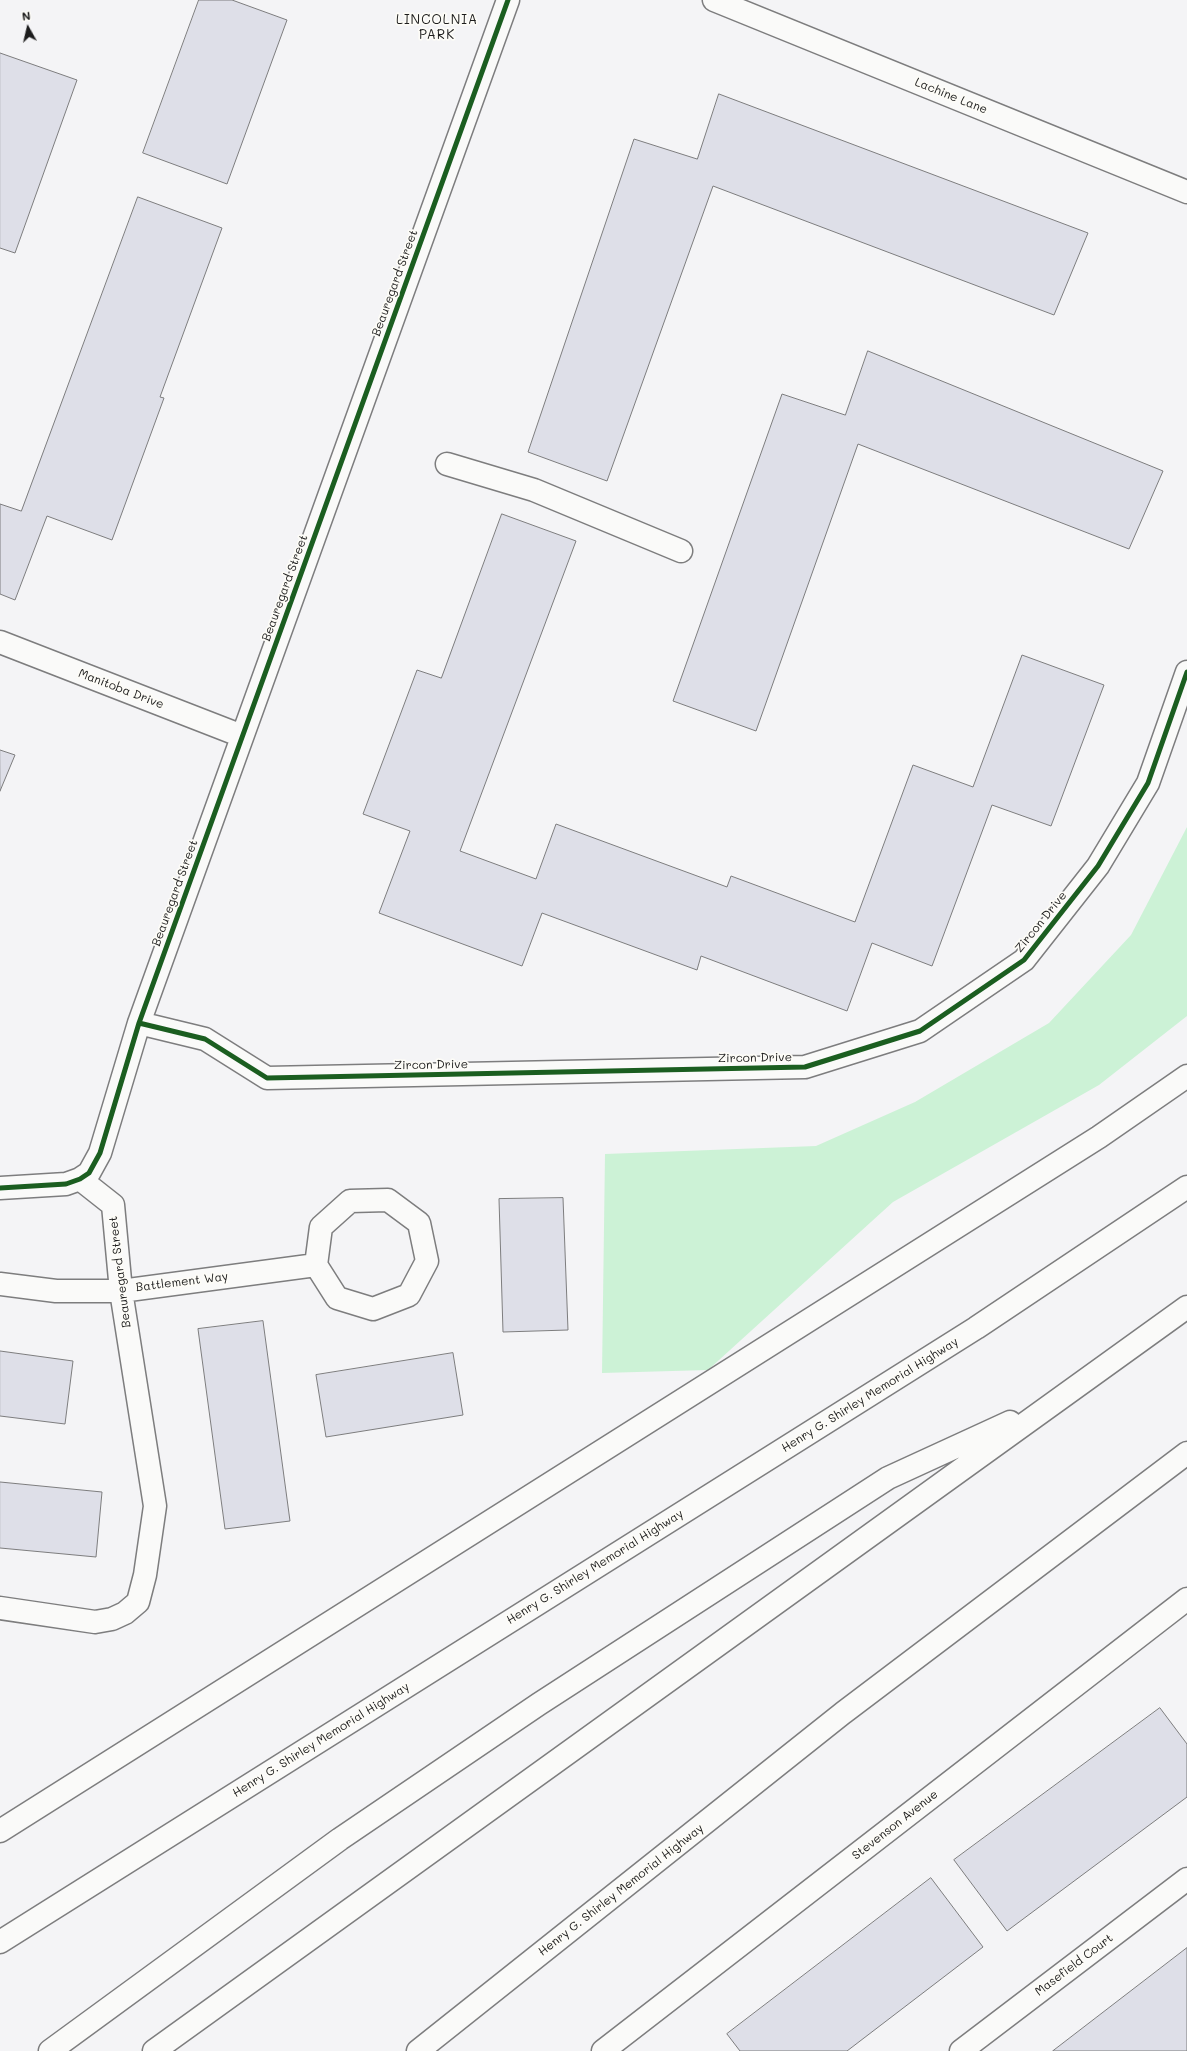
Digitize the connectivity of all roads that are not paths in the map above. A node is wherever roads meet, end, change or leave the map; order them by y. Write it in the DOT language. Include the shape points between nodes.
graph roads {
  1 [pos="508,0"];
  2 [pos="714,0"];
  3 [pos="1187,192"];
  4 [pos="447,464"];
  5 [pos="681,551"];
  6 [pos="0,642"];
  7 [pos="1187,672"];
  8 [pos="242,736"];
  9 [pos="139,1023"];
  10 [pos="1187,1076"];
  11 [pos="80,1179"];
  12 [pos="1187,1187"];
  13 [pos="0,1188"];
  14 [pos="316,1265"];
  15 [pos="0,1284"];
  16 [pos="121,1291"];
  17 [pos="1187,1307"];
  18 [pos="1054,1403"];
  19 [pos="1187,1453"];
  20 [pos="1187,1599"];
  21 [pos="0,1608"];
  22 [pos="0,1831"];
  23 [pos="1187,1879"];
  24 [pos="0,1942"];
  25 [pos="50,2051"];
  26 [pos="154,2051"];
  27 [pos="418,2051"];
  28 [pos="604,2051"];
  29 [pos="961,2051"];
  1 -- 8 [label="main road, Beauregard Street"];
  2 -- 3 [label="main road, Lachine Lane"];
  4 -- 5 [label="main road" via="534,490"];
  6 -- 8 [label="main road, Manitoba Drive"];
  7 -- 9 [label="main road, Zircon Drive" via="1148,783 1098,866 1024,960 920,1031 806,1067 267,1078 205,1040"];
  8 -- 9 [label="main road, Beauregard Street"];
  9 -- 11 [label="main road, Beauregard Street" via="100,1153 89,1173"];
  10 -- 22 [label="main road" via="1099,1137"];
  11 -- 13 [label="main road" via="66,1184"];
  11 -- 16 [label="main road, Beauregard Street" via="113,1206"];
  12 -- 24 [label="main road, Henry G. Shirley Memorial Highway" via="969,1333"];
  14 -- 14 [label="main road" via="321,1227 350,1201 388,1200 419,1223 427,1261 409,1295 374,1309 337,1298"];
  14 -- 16 [label="main road, Battlement Way"];
  15 -- 16 [label="main road, Battlement Way" via="56,1291"];
  16 -- 21 [label="main road, Beauregard Street" via="155,1506 146,1575 138,1602 125,1613 112,1619 94,1622"];
  17 -- 18 [label="main road"];
  18 -- 25 [label="main road" via="888,1478 539,1704 340,1839"];
  18 -- 26 [label="main road"];
  19 -- 27 [label="main road, Henry G. Shirley Memorial Highway" via="843,1713"];
  20 -- 28 [label="main road, Stevenson Avenue"];
  23 -- 29 [label="main road, Masefield Court"];
}
